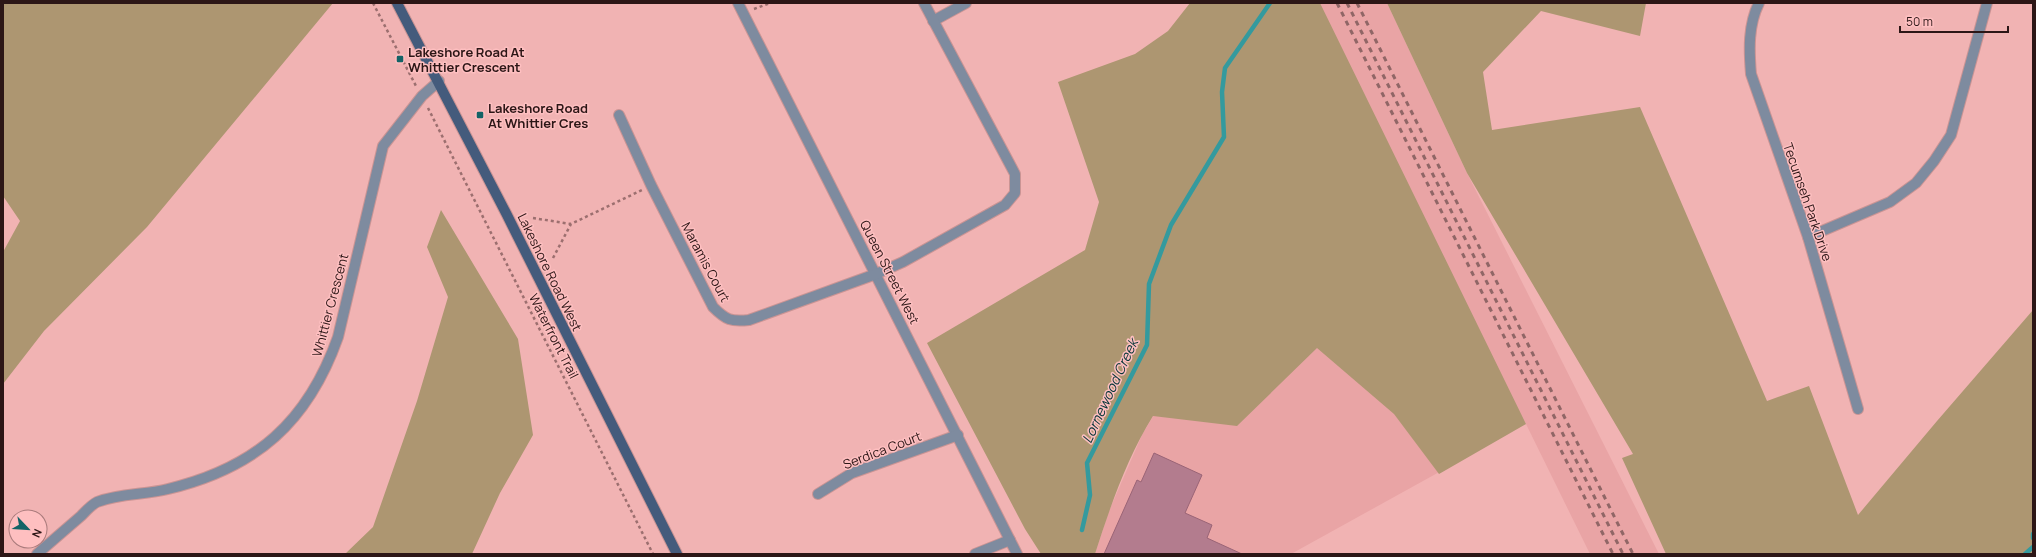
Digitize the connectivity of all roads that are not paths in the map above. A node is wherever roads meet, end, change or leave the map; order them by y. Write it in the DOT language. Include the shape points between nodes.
graph roads {
  1 [pos="397,3"];
  2 [pos="738,3"];
  3 [pos="924,3"];
  4 [pos="966,3"];
  5 [pos="1759,3"];
  6 [pos="1987,3"];
  7 [pos="933,21"];
  8 [pos="439,81"];
  9 [pos="619,115"];
  10 [pos="1808,237"];
  11 [pos="876,274"];
  12 [pos="1858,409"];
  13 [pos="958,435"];
  14 [pos="818,494"];
  15 [pos="1010,540"];
  16 [pos="37,554"];
  17 [pos="677,554"];
  18 [pos="975,554"];
  19 [pos="1018,554"];
  1 -- 8 [label="main road, Lakeshore Road West"];
  2 -- 11 [label="street, Queen Street West"];
  3 -- 7 [label="street"];
  4 -- 7 [label="street"];
  5 -- 10 [label="street, Tecumseh Park Drive" via="1754,13 1748,49 1751,74"];
  6 -- 10 [label="street" via="1951,136 1934,161 1916,183 1890,202"];
  7 -- 11 [label="street" via="1015,174 1015,193 1005,205 903,262"];
  8 -- 16 [label="street, Whittier Crescent" via="422,96 383,146 338,337 328,364 314,392 274,440 249,458 195,483 163,491 133,493 96,503"];
  8 -- 17 [label="main road, Lakeshore Road West"];
  9 -- 11 [label="street, Maramis Court" via="712,307 722,316 734,322 749,320"];
  10 -- 12 [label="street, Tecumseh Park Drive"];
  11 -- 13 [label="street, Queen Street West"];
  13 -- 14 [label="street, Serdica Court" via="852,473"];
  13 -- 15 [label="street, Queen Street West"];
  15 -- 18 [label="street"];
  15 -- 19 [label="street, Queen Street West"];
}
